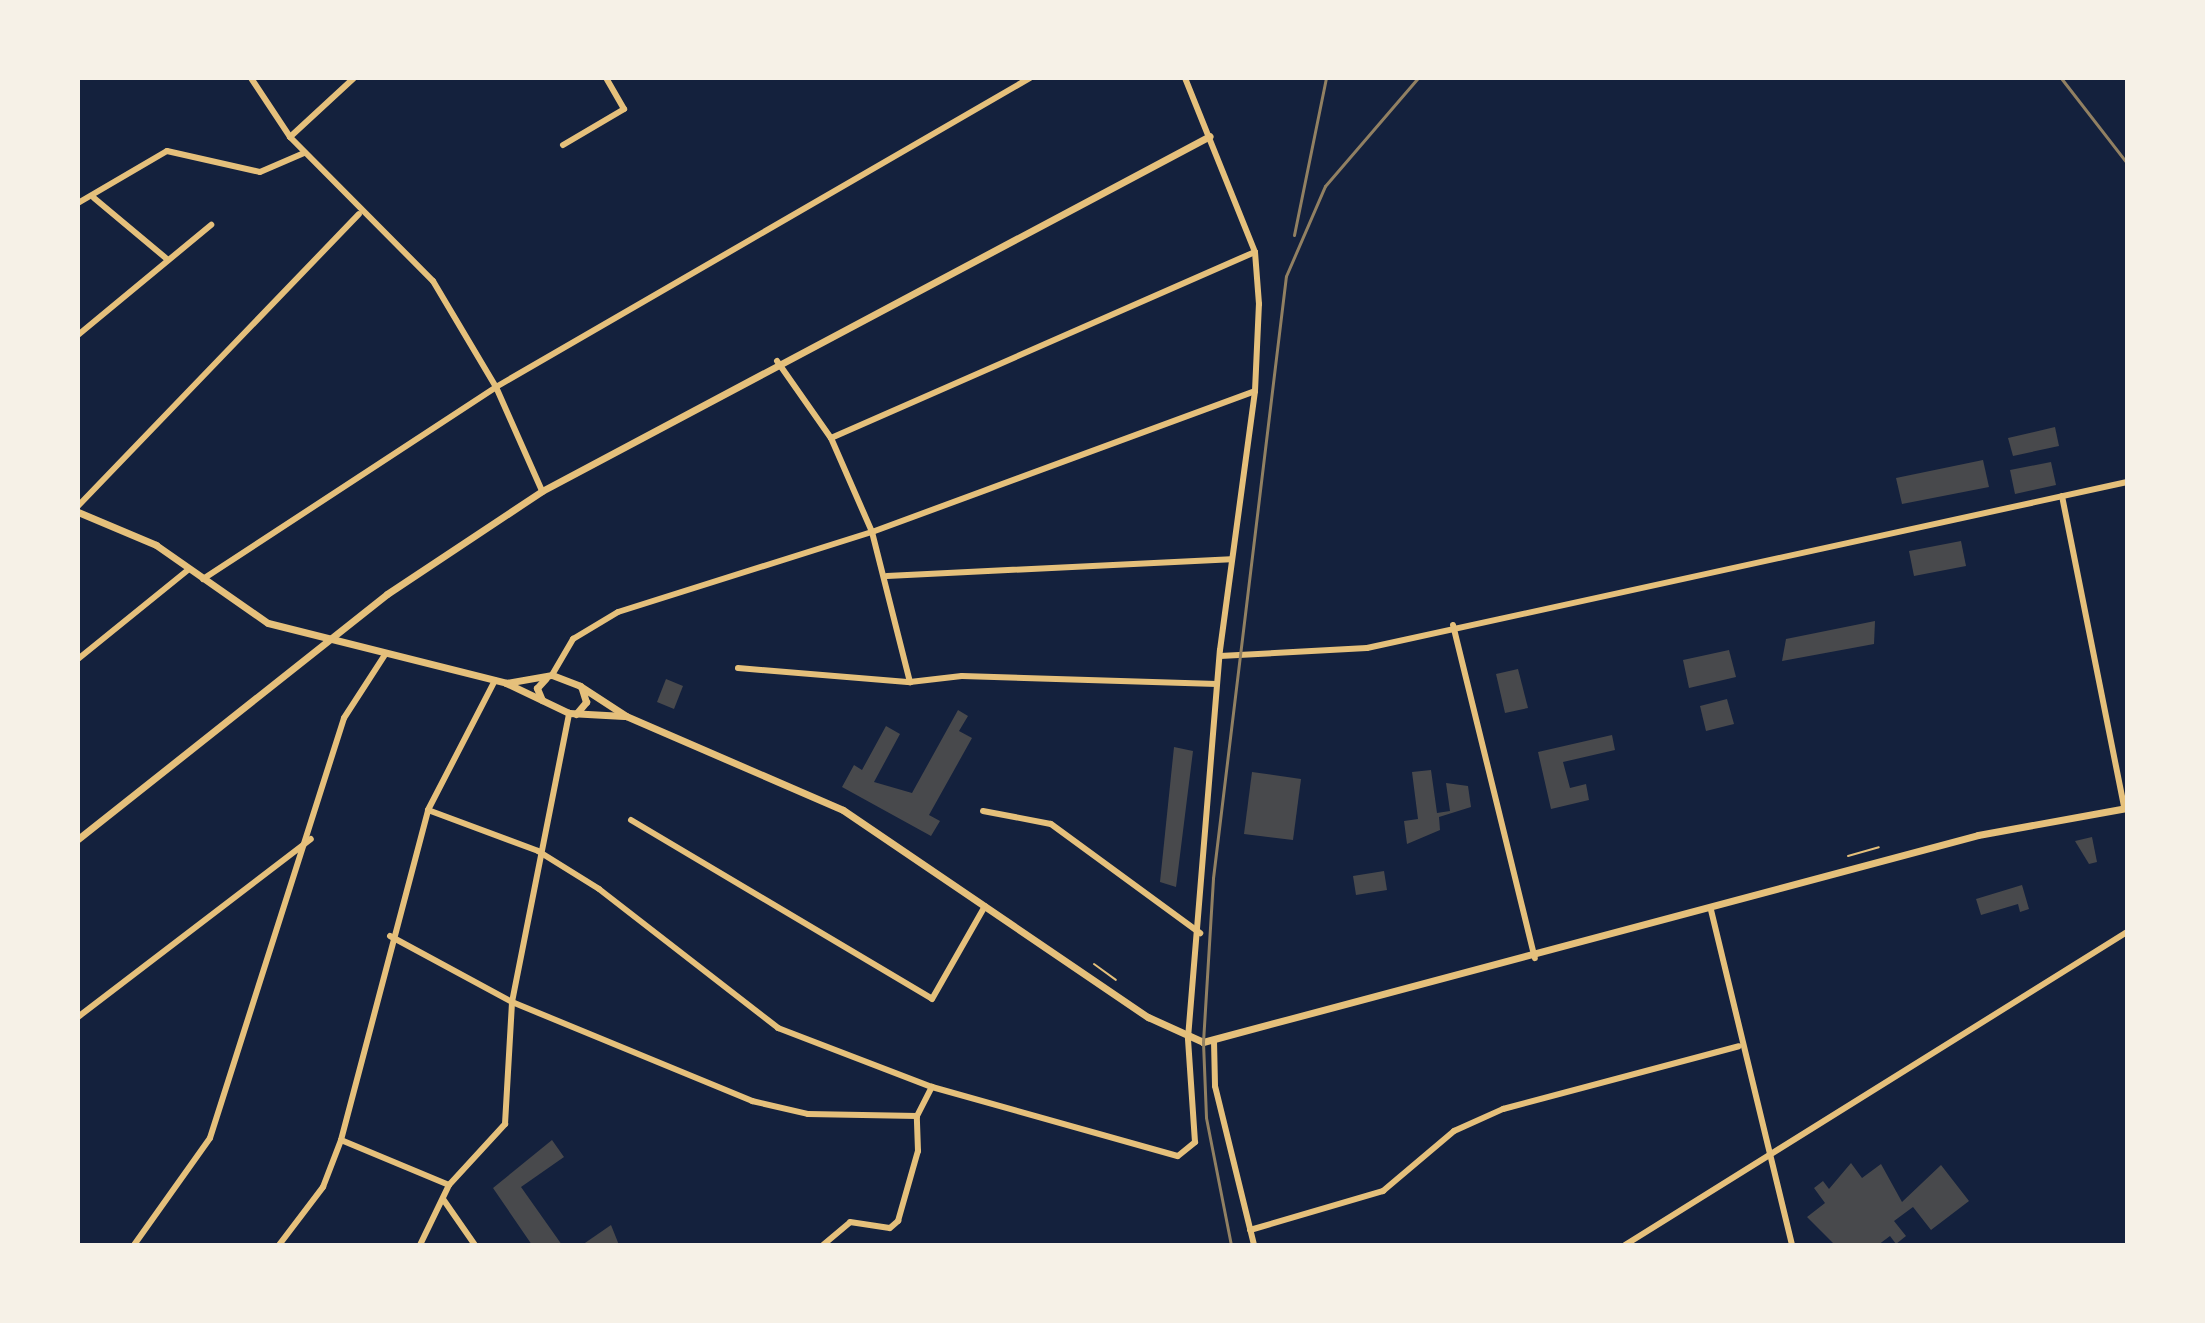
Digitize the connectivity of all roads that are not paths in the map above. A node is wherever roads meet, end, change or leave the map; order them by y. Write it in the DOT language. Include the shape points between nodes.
graph roads {
  1 [pos="251,78"];
  2 [pos="354,78"];
  3 [pos="606,78"];
  4 [pos="1030,78"];
  5 [pos="1185,78"];
  6 [pos="1210,136"];
  7 [pos="290,137"];
  8 [pos="563,145"];
  9 [pos="304,153"];
  10 [pos="94,198"];
  11 [pos="78,203"];
  12 [pos="359,214"];
  13 [pos="211,225"];
  14 [pos="1255,252"];
  15 [pos="167,259"];
  16 [pos="78,335"];
  17 [pos="777,361"];
  18 [pos="496,387"];
  19 [pos="1255,391"];
  20 [pos="831,438"];
  21 [pos="2127,482"];
  22 [pos="542,491"];
  23 [pos="2062,496"];
  24 [pos="78,509"];
  25 [pos="872,532"];
  26 [pos="1231,559"];
  27 [pos="189,569"];
  28 [pos="887,576"];
  29 [pos="203,579"];
  30 [pos="1453,625"];
  31 [pos="330,641"];
  32 [pos="386,653"];
  33 [pos="1220,653"];
  34 [pos="78,659"];
  35 [pos="738,668"];
  36 [pos="552,675"];
  37 [pos="495,680"];
  38 [pos="910,682"];
  39 [pos="506,683"];
  40 [pos="1217,684"];
  41 [pos="580,686"];
  42 [pos="544,703"];
  43 [pos="573,713"];
  44 [pos="626,716"];
  45 [pos="2126,808"];
  46 [pos="428,810"];
  47 [pos="983,811"];
  48 [pos="631,820"];
  49 [pos="78,839"];
  50 [pos="311,839"];
  51 [pos="538,851"];
  52 [pos="985,906"];
  53 [pos="1711,910"];
  54 [pos="2127,932"];
  55 [pos="1200,933"];
  56 [pos="390,936"];
  57 [pos="1535,958"];
  58 [pos="512,1002"];
  59 [pos="78,1017"];
  60 [pos="1188,1038"];
  61 [pos="1214,1041"];
  62 [pos="1739,1046"];
  63 [pos="932,1087"];
  64 [pos="917,1116"];
  65 [pos="341,1140"];
  66 [pos="1768,1158"];
  67 [pos="449,1185"];
  68 [pos="442,1199"];
  69 [pos="1250,1230"];
  70 [pos="134,1245"];
  71 [pos="279,1245"];
  72 [pos="420,1245"];
  73 [pos="475,1245"];
  74 [pos="823,1245"];
  75 [pos="1254,1245"];
  76 [pos="1625,1245"];
  77 [pos="1792,1245"];
  1 -- 7 [label="street"];
  2 -- 7 [label="street"];
  3 -- 8 [label="street" via="624,109"];
  4 -- 18 [label="street"];
  5 -- 6 [label="street"];
  6 -- 14 [label="street"];
  6 -- 17 [label="street"];
  7 -- 9 [label="street"];
  9 -- 10 [label="street" via="260,172 167,151"];
  9 -- 12 [label="street"];
  10 -- 11 [label="street"];
  10 -- 15 [label="street"];
  12 -- 18 [label="street" via="433,281"];
  12 -- 24 [label="street"];
  13 -- 15 [label="street"];
  14 -- 19 [label="street"];
  14 -- 20 [label="street"];
  15 -- 16 [label="street"];
  17 -- 20 [label="street"];
  17 -- 22 [label="street"];
  18 -- 22 [label="street"];
  18 -- 29 [label="street"];
  19 -- 25 [label="street"];
  19 -- 26 [label="street"];
  20 -- 25 [label="street"];
  21 -- 23 [label="street"];
  22 -- 31 [label="street" via="387,594"];
  23 -- 30 [label="street"];
  23 -- 45 [label="street"];
  24 -- 27 [label="street" via="156,545"];
  25 -- 28 [label="street"];
  25 -- 36 [label="street" via="618,612 573,639"];
  26 -- 28 [label="street"];
  26 -- 33 [label="street"];
  27 -- 29 [label="street"];
  27 -- 34 [label="street"];
  28 -- 38 [label="street"];
  29 -- 31 [label="street" via="268,623"];
  30 -- 33 [label="street" via="1367,648"];
  30 -- 57 [label="street"];
  31 -- 32 [label="street"];
  31 -- 49 [label="street"];
  32 -- 37 [label="street"];
  32 -- 50 [label="street" via="344,718"];
  33 -- 40 [label="street"];
  35 -- 38 [label="street"];
  36 -- 39 [label="street"];
  36 -- 41 [label="street"];
  36 -- 42 [label="street" via="537,688"];
  37 -- 39 [label="street"];
  37 -- 46 [label="street"];
  38 -- 40 [label="street" via="962,676"];
  39 -- 42 [label="street"];
  40 -- 55 [label="street"];
  41 -- 43 [label="street" via="586,702"];
  41 -- 44 [label="street"];
  42 -- 43 [label="street"];
  43 -- 44 [label="street"];
  43 -- 51 [label="street"];
  44 -- 52 [label="street" via="843,810"];
  45 -- 53 [label="street" via="1978,835"];
  46 -- 51 [label="street"];
  46 -- 56 [label="street"];
  47 -- 55 [label="street" via="1051,824"];
  48 -- 52 [label="street" via="932,999"];
  50 -- 59 [label="street"];
  50 -- 70 [label="street" via="210,1138"];
  51 -- 58 [label="street"];
  51 -- 63 [label="street" via="599,889 629,920 778,1028"];
  52 -- 60 [label="street"];
  53 -- 57 [label="street"];
  53 -- 62 [label="street"];
  54 -- 66 [label="street"];
  55 -- 60 [label="street"];
  56 -- 58 [label="street"];
  56 -- 65 [label="street"];
  57 -- 61 [label="street"];
  58 -- 64 [label="street" via="752,1101 808,1114"];
  58 -- 67 [label="street" via="505,1124"];
  60 -- 61 [label="street"];
  60 -- 63 [label="street" via="1195,1142 1178,1156"];
  61 -- 69 [label="street" via="1215,1086"];
  62 -- 66 [label="street"];
  62 -- 69 [label="street" via="1503,1109 1454,1131 1383,1191"];
  63 -- 64 [label="street"];
  64 -- 74 [label="street" via="918,1151 898,1221 890,1228 850,1222"];
  65 -- 67 [label="street"];
  65 -- 71 [label="street" via="323,1187"];
  66 -- 76 [label="street"];
  66 -- 77 [label="street"];
  67 -- 68 [label="street"];
  68 -- 72 [label="street"];
  68 -- 73 [label="street"];
  69 -- 75 [label="street"];
}
